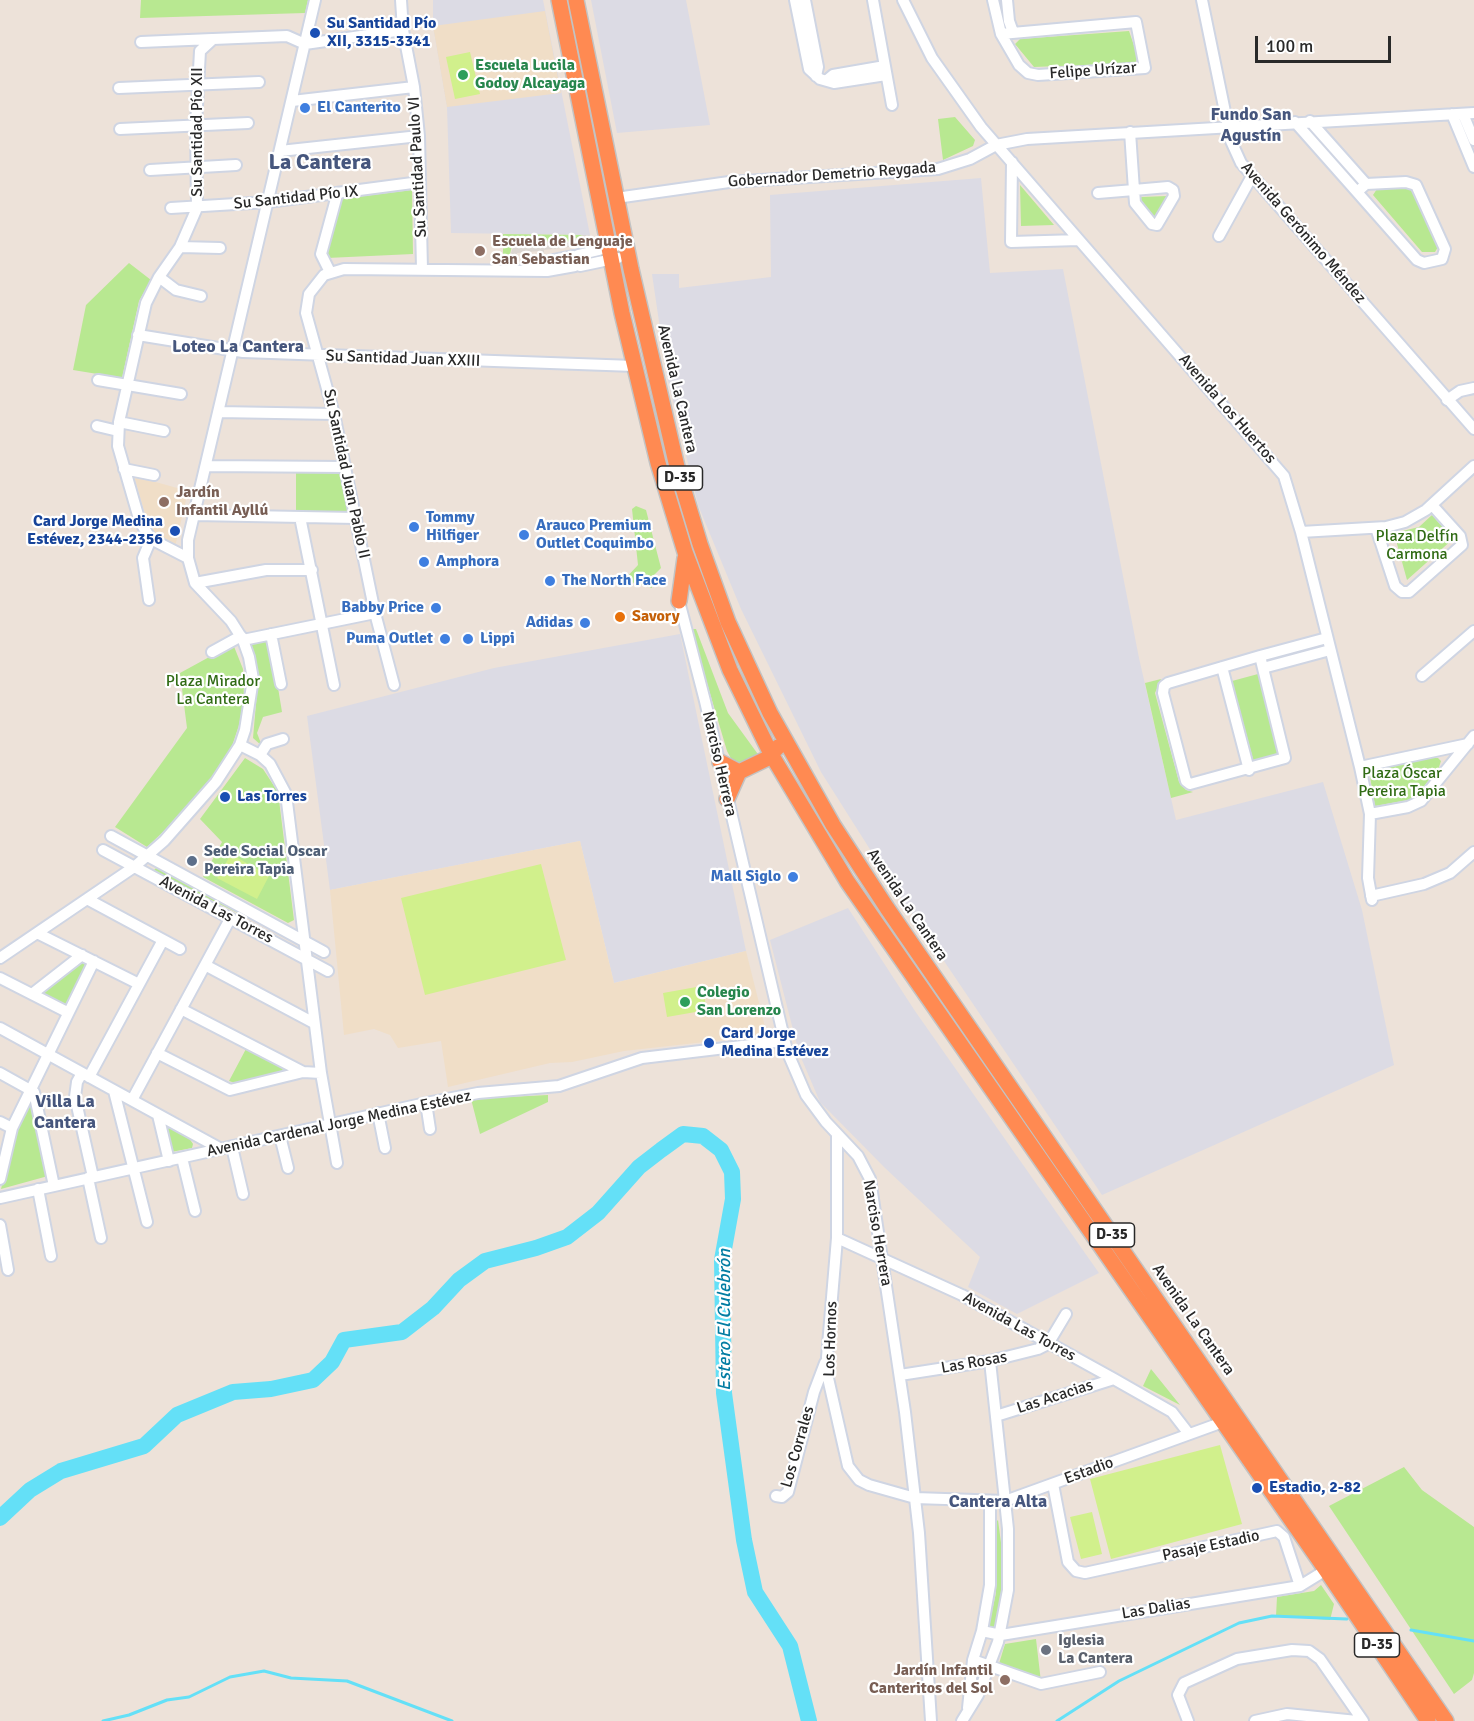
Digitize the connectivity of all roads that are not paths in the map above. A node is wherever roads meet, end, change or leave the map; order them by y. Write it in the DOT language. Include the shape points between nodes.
graph roads {
  1 [pos="315,0"];
  2 [pos="401,0"];
  3 [pos="559,0"];
  4 [pos="576,0"];
  5 [pos="795,0"];
  6 [pos="805,0"];
  7 [pos="873,0"];
  8 [pos="904,0"];
  9 [pos="993,0"];
  10 [pos="1007,0"];
  11 [pos="1202,0"];
  12 [pos="403,30"];
  13 [pos="1013,32"];
  14 [pos="1001,34"];
  15 [pos="213,39"];
  16 [pos="141,42"];
  17 [pos="305,44"];
  18 [pos="886,71"];
  19 [pos="816,75"];
  20 [pos="259,82"];
  21 [pos="197,85"];
  22 [pos="414,87"];
  23 [pos="119,88"];
  24 [pos="292,101"];
  25 [pos="892,105"];
  26 [pos="1463,114"];
  27 [pos="1310,121"];
  28 [pos="1295,122"];
  29 [pos="248,123"];
  30 [pos="196,125"];
  31 [pos="1228,125"];
  32 [pos="120,129"];
  33 [pos="1130,132"];
  34 [pos="419,136"];
  35 [pos="1474,140"];
  36 [pos="996,145"];
  37 [pos="280,151"];
  38 [pos="1012,162"];
  39 [pos="236,165"];
  40 [pos="198,167"];
  41 [pos="1474,167"];
  42 [pos="150,170"];
  43 [pos="1252,176"];
  44 [pos="420,182"];
  45 [pos="1365,184"];
  46 [pos="1134,190"];
  47 [pos="1357,192"];
  48 [pos="1098,194"];
  49 [pos="337,195"];
  50 [pos="616,198"];
  51 [pos="268,202"];
  52 [pos="171,208"];
  53 [pos="197,208"];
  54 [pos="1219,237"];
  55 [pos="1079,240"];
  56 [pos="180,247"];
  57 [pos="220,248"];
  58 [pos="627,250"];
  59 [pos="610,253"];
  60 [pos="422,270"];
  61 [pos="330,272"];
  62 [pos="159,277"];
  63 [pos="201,296"];
  64 [pos="138,335"];
  65 [pos="234,351"];
  66 [pos="318,356"];
  67 [pos="634,366"];
  68 [pos="98,380"];
  69 [pos="127,385"];
  70 [pos="1474,388"];
  71 [pos="181,394"];
  72 [pos="1447,400"];
  73 [pos="218,412"];
  74 [pos="334,414"];
  75 [pos="97,426"];
  76 [pos="119,426"];
  77 [pos="1474,429"];
  78 [pos="164,430"];
  79 [pos="206,466"];
  80 [pos="1474,466"];
  81 [pos="346,468"];
  82 [pos="124,469"];
  83 [pos="154,475"];
  84 [pos="1432,505"];
  85 [pos="194,515"];
  86 [pos="300,517"];
  87 [pos="356,518"];
  88 [pos="1376,528"];
  89 [pos="1301,532"];
  90 [pos="151,539"];
  91 [pos="685,552"];
  92 [pos="188,558"];
  93 [pos="312,570"];
  94 [pos="195,583"];
  95 [pos="697,585"];
  96 [pos="715,585"];
  97 [pos="149,600"];
  98 [pos="679,601"];
  99 [pos="375,613"];
  100 [pos="323,623"];
  101 [pos="271,634"];
  102 [pos="1472,637"];
  103 [pos="242,638"];
  104 [pos="1327,638"];
  105 [pos="1330,650"];
  106 [pos="212,652"];
  107 [pos="1260,656"];
  108 [pos="1222,667"];
  109 [pos="1263,668"];
  110 [pos="1422,676"];
  111 [pos="281,684"];
  112 [pos="334,685"];
  113 [pos="394,686"];
  114 [pos="283,739"];
  115 [pos="784,740"];
  116 [pos="1471,740"];
  117 [pos="240,745"];
  118 [pos="1441,750"];
  119 [pos="771,754"];
  120 [pos="260,755"];
  121 [pos="720,762"];
  122 [pos="1360,767"];
  123 [pos="1449,767"];
  124 [pos="1249,770"];
  125 [pos="740,772"];
  126 [pos="727,799"];
  127 [pos="1370,814"];
  128 [pos="111,836"];
  129 [pos="104,850"];
  130 [pos="1474,852"];
  131 [pos="148,855"];
  132 [pos="134,867"];
  133 [pos="87,899"];
  134 [pos="230,919"];
  135 [pos="37,933"];
  136 [pos="163,940"];
  137 [pos="303,940"];
  138 [pos="180,949"];
  139 [pos="324,952"];
  140 [pos="82,955"];
  141 [pos="0,958"];
  142 [pos="305,958"];
  143 [pos="94,961"];
  144 [pos="205,965"];
  145 [pos="328,971"];
  146 [pos="0,978"];
  147 [pos="139,984"];
  148 [pos="32,994"];
  149 [pos="181,1009"];
  150 [pos="66,1012"];
  151 [pos="314,1023"];
  152 [pos="0,1028"];
  153 [pos="784,1041"];
  154 [pos="47,1053"];
  155 [pos="157,1053"];
  156 [pos="303,1072"];
  157 [pos="0,1073"];
  158 [pos="321,1073"];
  159 [pos="86,1075"];
  160 [pos="30,1089"];
  161 [pos="114,1090"];
  162 [pos="132,1100"];
  163 [pos="426,1103"];
  164 [pos="378,1113"];
  165 [pos="158,1115"];
  166 [pos="0,1122"];
  167 [pos="330,1125"];
  168 [pos="12,1128"];
  169 [pos="430,1129"];
  170 [pos="837,1134"];
  171 [pos="280,1137"];
  172 [pos="226,1148"];
  173 [pos="385,1148"];
  174 [pos="182,1158"];
  175 [pos="169,1161"];
  176 [pos="337,1163"];
  177 [pos="134,1168"];
  178 [pos="288,1168"];
  179 [pos="91,1178"];
  180 [pos="0,1179"];
  181 [pos="54,1186"];
  182 [pos="38,1189"];
  183 [pos="243,1194"];
  184 [pos="0,1198"];
  185 [pos="195,1211"];
  186 [pos="147,1222"];
  187 [pos="0,1225"];
  188 [pos="101,1238"];
  189 [pos="837,1238"];
  190 [pos="51,1256"];
  191 [pos="882,1257"];
  192 [pos="8,1270"];
  193 [pos="1066,1314"];
  194 [pos="1048,1344"];
  195 [pos="827,1357"];
  196 [pos="990,1361"];
  197 [pos="900,1375"];
  198 [pos="1114,1379"];
  199 [pos="996,1416"];
  200 [pos="1223,1422"];
  201 [pos="1189,1434"];
  202 [pos="1053,1484"];
  203 [pos="776,1496"];
  204 [pos="915,1498"];
  205 [pos="990,1501"];
  206 [pos="1005,1501"];
  207 [pos="1332,1566"];
  208 [pos="1300,1586"];
  209 [pos="982,1631"];
  210 [pos="1001,1635"];
  211 [pos="973,1660"];
  212 [pos="990,1666"];
  213 [pos="1100,1672"];
  214 [pos="965,1717"];
  215 [pos="931,1721"];
  216 [pos="1188,1721"];
  217 [pos="1255,1721"];
  218 [pos="1357,1721"];
  219 [pos="1363,1721"];
  220 [pos="1428,1721"];
  221 [pos="1446,1721"];
  1 -- 17 [label="street"];
  2 -- 12 [label="street, Su Santidad Paulo VI"];
  3 -- 59 [label="highway, Avenida La Cantera / D-35"];
  4 -- 50 [label="highway, Avenida La Cantera / D-35"];
  5 -- 19 [label="street" via="809,69"];
  6 -- 19 [label="street"];
  7 -- 18 [label="street"];
  8 -- 36 [label="street, Avenida Los Huertos" via="944,77"];
  9 -- 14 [label="street, Felipe Urízar"];
  10 -- 13 [label="street"];
  11 -- 31 [label="street, Avenida Gerónimo Méndez"];
  12 -- 17 [label="street"];
  12 -- 22 [label="street, Su Santidad Paulo VI"];
  13 -- 14 [label="street, Felipe Urízar"];
  13 -- 14 [label="street, Felipe Urízar" via="1136,22 1145,68 1033,75 1021,68"];
  15 -- 16 [label="street"];
  15 -- 17 [label="street" via="286,36"];
  15 -- 21 [label="street, Su Santidad Pío XII" via="198,55"];
  17 -- 24 [label="street"];
  18 -- 19 [label="street" via="833,75 827,80"];
  18 -- 25 [label="street"];
  20 -- 21 [label="street"];
  21 -- 23 [label="street"];
  21 -- 30 [label="street, Su Santidad Pío XII"];
  22 -- 24 [label="street"];
  22 -- 34 [label="street, Su Santidad Paulo VI"];
  24 -- 37 [label="street"];
  26 -- 27 [label="street, Gobernador Demetrio Reygada"];
  26 -- 35 [label="street"];
  26 -- 41 [label="street"];
  27 -- 28 [label="street, Gobernador Demetrio Reygada"];
  27 -- 45 [label="street"];
  28 -- 31 [label="street, Gobernador Demetrio Reygada"];
  28 -- 47 [label="street"];
  29 -- 30 [label="street"];
  30 -- 32 [label="street"];
  30 -- 40 [label="street, Su Santidad Pío XII"];
  31 -- 33 [label="street, Gobernador Demetrio Reygada"];
  31 -- 43 [label="street, Avenida Gerónimo Méndez" via="1236,155"];
  33 -- 36 [label="street, Gobernador Demetrio Reygada"];
  33 -- 46 [label="street"];
  34 -- 37 [label="street"];
  34 -- 44 [label="street, Su Santidad Paulo VI"];
  36 -- 38 [label="street, Avenida Los Huertos"];
  36 -- 50 [label="street, Gobernador Demetrio Reygada" via="938,169 729,182"];
  37 -- 51 [label="street"];
  38 -- 55 [label="street, Avenida Los Huertos"];
  38 -- 55 [label="street" via="1011,242"];
  39 -- 40 [label="street"];
  40 -- 42 [label="street"];
  40 -- 53 [label="street, Su Santidad Pío XII"];
  43 -- 54 [label="street"];
  43 -- 72 [label="street, Avenida Gerónimo Méndez"];
  44 -- 49 [label="street, Su Santidad Pío IX"];
  44 -- 60 [label="street, Su Santidad Paulo VI"];
  45 -- 47 [label="street"];
  45 -- 47 [label="street" via="1416,185 1445,249 1442,259 1424,263 1417,260"];
  46 -- 46 [label="street" via="1135,203 1155,225 1161,222 1174,196 1170,187"];
  46 -- 48 [label="street"];
  49 -- 51 [label="street, Su Santidad Pío IX"];
  49 -- 61 [label="street" via="321,254"];
  50 -- 58 [label="highway, Avenida La Cantera / D-35"];
  51 -- 53 [label="street, Su Santidad Pío IX"];
  51 -- 65 [label="street"];
  52 -- 53 [label="street, Su Santidad Pío IX"];
  53 -- 56 [label="street, Su Santidad Pío XII"];
  55 -- 89 [label="street, Avenida Los Huertos" via="1280,471 1287,481"];
  56 -- 57 [label="street"];
  56 -- 62 [label="street, Su Santidad Pío XII"];
  58 -- 59 [label="street"];
  58 -- 96 [label="highway, Avenida La Cantera / D-35" via="672,449"];
  59 -- 60 [label="street" via="513,268"];
  59 -- 67 [label="highway, Avenida La Cantera / D-35"];
  60 -- 61 [label="street" via="344,268"];
  61 -- 66 [label="street, Su Santidad Juan Pablo II" via="315,283 307,300 306,313"];
  62 -- 63 [label="street" via="176,290"];
  62 -- 64 [label="street, Su Santidad Pío XII" via="146,303"];
  64 -- 65 [label="street, Su Santidad Juan XXIII"];
  64 -- 69 [label="street, Su Santidad Pío XII"];
  65 -- 66 [label="street, Su Santidad Juan XXIII"];
  65 -- 73 [label="street"];
  66 -- 67 [label="street, Su Santidad Juan XXIII"];
  66 -- 74 [label="street, Su Santidad Juan Pablo II"];
  67 -- 91 [label="highway, Avenida La Cantera / D-35"];
  68 -- 69 [label="street"];
  69 -- 71 [label="street"];
  69 -- 76 [label="street, Su Santidad Pío XII"];
  70 -- 72 [label="street"];
  72 -- 77 [label="street, Avenida Gerónimo Méndez"];
  73 -- 74 [label="street"];
  73 -- 79 [label="street"];
  74 -- 81 [label="street, Su Santidad Juan Pablo II"];
  75 -- 76 [label="street"];
  76 -- 78 [label="street"];
  76 -- 82 [label="street, Su Santidad Pío XII" via="118,446"];
  79 -- 81 [label="street"];
  79 -- 85 [label="street"];
  80 -- 84 [label="street"];
  81 -- 87 [label="street, Su Santidad Juan Pablo II"];
  82 -- 83 [label="street"];
  82 -- 90 [label="street, Su Santidad Pío XII" via="140,522"];
  84 -- 88 [label="street" via="1405,522"];
  84 -- 88 [label="street" via="1460,536 1462,545 1409,592 1395,586"];
  85 -- 86 [label="street"];
  85 -- 92 [label="street"];
  86 -- 87 [label="street"];
  86 -- 93 [label="street"];
  87 -- 99 [label="street, Su Santidad Juan Pablo II"];
  88 -- 89 [label="street"];
  89 -- 104 [label="street, Avenida Los Huertos"];
  90 -- 92 [label="street"];
  90 -- 97 [label="street" via="143,558"];
  91 -- 95 [label="highway, Avenida La Cantera / D-35"];
  91 -- 98 [label="highway"];
  92 -- 94 [label="street"];
  93 -- 94 [label="street" via="266,570"];
  93 -- 100 [label="street"];
  94 -- 103 [label="street"];
  95 -- 96 [label="highway"];
  95 -- 98 [label="highway" via="684,592"];
  95 -- 119 [label="highway, Avenida La Cantera / D-35" via="729,670"];
  96 -- 115 [label="highway, Avenida La Cantera / D-35" via="744,658"];
  98 -- 121 [label="street, Narciso Herrera"];
  99 -- 100 [label="street"];
  99 -- 113 [label="street, Su Santidad Juan Pablo II"];
  100 -- 101 [label="street"];
  100 -- 112 [label="street"];
  101 -- 103 [label="street"];
  101 -- 111 [label="street"];
  102 -- 110 [label="street"];
  103 -- 106 [label="street"];
  103 -- 117 [label="street" via="253,679"];
  104 -- 105 [label="street, Avenida Los Huertos"];
  104 -- 107 [label="street"];
  105 -- 109 [label="street"];
  105 -- 122 [label="street, Avenida Los Huertos"];
  107 -- 108 [label="street"];
  107 -- 109 [label="street"];
  108 -- 124 [label="street"];
  108 -- 124 [label="street" via="1168,683 1163,689 1186,781 1194,784"];
  109 -- 124 [label="street" via="1286,756"];
  114 -- 120 [label="street" via="267,744"];
  115 -- 119 [label="highway"];
  115 -- 207 [label="highway, Avenida La Cantera / D-35" via="886,908"];
  116 -- 118 [label="street"];
  116 -- 123 [label="street"];
  117 -- 120 [label="street"];
  117 -- 131 [label="street" via="195,809"];
  118 -- 122 [label="street"];
  118 -- 123 [label="street" via="1449,757"];
  119 -- 125 [label="highway"];
  119 -- 200 [label="highway, Avenida La Cantera / D-35" via="846,881"];
  120 -- 137 [label="street" via="274,769 286,794"];
  121 -- 125 [label="highway"];
  121 -- 126 [label="street, Narciso Herrera"];
  122 -- 127 [label="street, Avenida Los Huertos"];
  123 -- 127 [label="street" via="1417,803"];
  125 -- 126 [label="highway"];
  126 -- 153 [label="street, Narciso Herrera"];
  127 -- 130 [label="street, Avenida Los Huertos" via="1368,878 1372,898 1450,873"];
  128 -- 131 [label="street, Avenida Las Torres"];
  129 -- 132 [label="street, Avenida Las Torres"];
  131 -- 132 [label="street"];
  131 -- 137 [label="street, Avenida Las Torres"];
  132 -- 133 [label="street"];
  132 -- 134 [label="street, Avenida Las Torres"];
  133 -- 135 [label="street"];
  133 -- 136 [label="street"];
  134 -- 142 [label="street, Avenida Las Torres"];
  134 -- 144 [label="street"];
  135 -- 140 [label="street"];
  135 -- 141 [label="street"];
  136 -- 138 [label="street"];
  136 -- 147 [label="street"];
  137 -- 139 [label="street, Avenida Las Torres"];
  137 -- 142 [label="street"];
  140 -- 143 [label="street"];
  140 -- 148 [label="street"];
  142 -- 145 [label="street, Avenida Las Torres"];
  142 -- 151 [label="street"];
  143 -- 147 [label="street"];
  143 -- 150 [label="street"];
  144 -- 149 [label="street"];
  144 -- 151 [label="street"];
  146 -- 148 [label="street"];
  147 -- 159 [label="street"];
  148 -- 150 [label="street"];
  149 -- 155 [label="street"];
  149 -- 156 [label="street"];
  150 -- 154 [label="street"];
  151 -- 158 [label="street"];
  152 -- 154 [label="street"];
  153 -- 163 [label="street, Avenida Cardenal Jorge Medina Estévez" via="642,1058 552,1088 478,1093"];
  153 -- 170 [label="street, Narciso Herrera" via="806,1095"];
  154 -- 159 [label="street"];
  154 -- 160 [label="street"];
  155 -- 156 [label="street" via="230,1090"];
  155 -- 162 [label="street"];
  156 -- 158 [label="street"];
  157 -- 160 [label="street"];
  158 -- 167 [label="street"];
  159 -- 161 [label="street"];
  159 -- 179 [label="street" via="77,1082 75,1097"];
  160 -- 168 [label="street"];
  160 -- 181 [label="street" via="34,1092"];
  161 -- 162 [label="street"];
  161 -- 177 [label="street"];
  162 -- 165 [label="street"];
  163 -- 164 [label="street, Avenida Cardenal Jorge Medina Estévez"];
  163 -- 169 [label="street"];
  164 -- 167 [label="street, Avenida Cardenal Jorge Medina Estévez"];
  164 -- 173 [label="street"];
  165 -- 172 [label="street"];
  165 -- 175 [label="street"];
  166 -- 168 [label="street"];
  167 -- 171 [label="street, Avenida Cardenal Jorge Medina Estévez"];
  167 -- 176 [label="street"];
  168 -- 180 [label="street"];
  170 -- 189 [label="street, Los Hornos"];
  170 -- 191 [label="street, Narciso Herrera" via="858,1156 870,1179"];
  171 -- 172 [label="street, Avenida Cardenal Jorge Medina Estévez"];
  171 -- 178 [label="street"];
  172 -- 174 [label="street, Avenida Cardenal Jorge Medina Estévez"];
  172 -- 183 [label="street"];
  174 -- 175 [label="street, Avenida Cardenal Jorge Medina Estévez"];
  174 -- 185 [label="street"];
  175 -- 177 [label="street, Avenida Cardenal Jorge Medina Estévez"];
  177 -- 179 [label="street, Avenida Cardenal Jorge Medina Estévez"];
  177 -- 186 [label="street"];
  179 -- 181 [label="street, Avenida Cardenal Jorge Medina Estévez"];
  179 -- 188 [label="street"];
  181 -- 182 [label="street, Avenida Cardenal Jorge Medina Estévez"];
  182 -- 184 [label="street, Avenida Cardenal Jorge Medina Estévez"];
  182 -- 190 [label="street"];
  187 -- 192 [label="street"];
  189 -- 191 [label="street, Avenida Las Torres"];
  189 -- 195 [label="street, Los Hornos"];
  191 -- 194 [label="street, Avenida Las Torres" via="962,1295"];
  191 -- 197 [label="street, Narciso Herrera"];
  193 -- 194 [label="street"];
  194 -- 196 [label="street, Las Rosas"];
  194 -- 198 [label="street, Avenida Las Torres"];
  195 -- 203 [label="street, Los Corrales" via="788,1492"];
  195 -- 204 [label="street, Los Hornos" via="828,1378 851,1471 869,1485"];
  196 -- 197 [label="street, Las Rosas"];
  196 -- 199 [label="street"];
  197 -- 204 [label="street, Narciso Herrera"];
  198 -- 199 [label="street, Las Acacias"];
  198 -- 201 [label="street, Avenida Las Torres" via="1172,1412"];
  199 -- 206 [label="street"];
  200 -- 201 [label="street, Estadio"];
  200 -- 207 [label="highway, Avenida La Cantera / D-35"];
  201 -- 202 [label="street, Estadio"];
  202 -- 206 [label="street, Estadio"];
  202 -- 208 [label="street, Pasaje Estadio" via="1068,1562 1076,1571 1085,1573 1276,1531 1284,1537"];
  204 -- 205 [label="street, Estadio"];
  204 -- 215 [label="street, Narciso Herrera"];
  205 -- 206 [label="street, Estadio"];
  205 -- 209 [label="street" via="991,1567"];
  206 -- 210 [label="street" via="1009,1567"];
  207 -- 208 [label="street, Las Dalias"];
  207 -- 220 [label="highway, Avenida La Cantera / D-35"];
  207 -- 221 [label="highway, Avenida La Cantera / D-35"];
  208 -- 210 [label="street, Las Dalias"];
  209 -- 210 [label="street, Las Dalias"];
  209 -- 211 [label="street"];
  210 -- 212 [label="street"];
  211 -- 212 [label="street"];
  211 -- 214 [label="street"];
  212 -- 213 [label="street" via="1041,1684"];
  212 -- 214 [label="street"];
  216 -- 219 [label="street" via="1178,1695 1185,1683 1237,1659 1292,1650 1309,1651 1320,1659"];
  217 -- 218 [label="street" via="1287,1714"];
}
